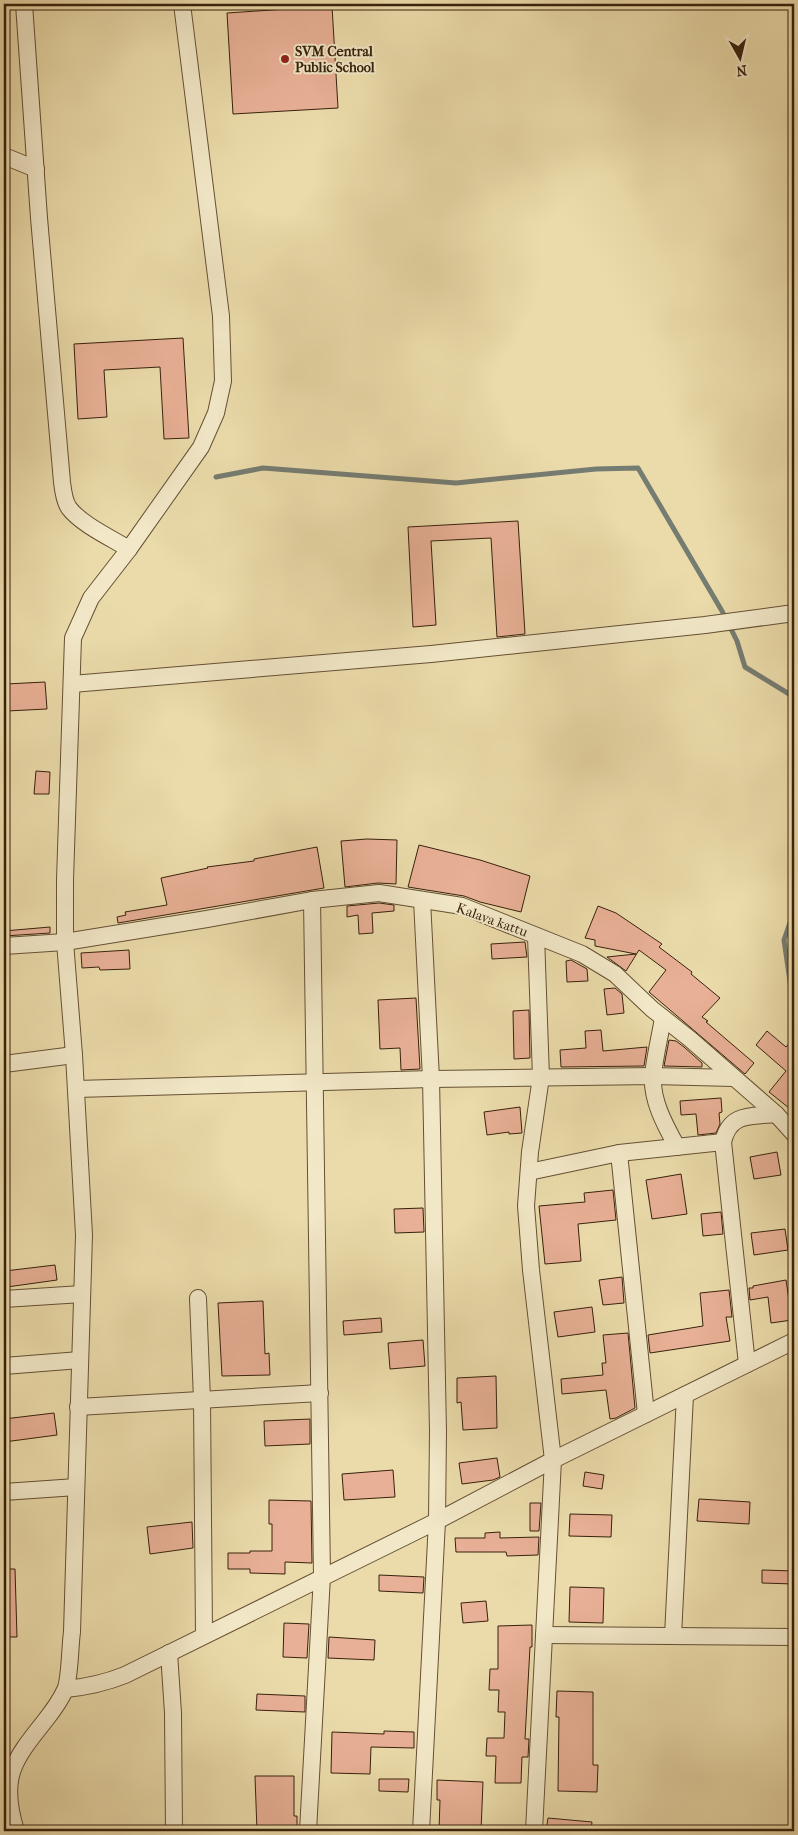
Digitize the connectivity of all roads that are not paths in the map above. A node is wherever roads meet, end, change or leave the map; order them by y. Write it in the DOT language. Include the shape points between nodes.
graph roads {
  1 [pos="24,4"];
  2 [pos="182,4"];
  3 [pos="4,156"];
  4 [pos="36,169"];
  5 [pos="129,548"];
  6 [pos="794,613"];
  7 [pos="72,684"];
  8 [pos="312,900"];
  9 [pos="422,900"];
  10 [pos="536,936"];
  11 [pos="65,942"];
  12 [pos="4,946"];
  13 [pos="663,1018"];
  14 [pos="74,1055"];
  15 [pos="4,1064"];
  16 [pos="653,1076"];
  17 [pos="541,1077"];
  18 [pos="733,1078"];
  19 [pos="431,1079"];
  20 [pos="315,1081"];
  21 [pos="76,1088"];
  22 [pos="776,1114"];
  23 [pos="794,1134"];
  24 [pos="723,1142"];
  25 [pos="677,1147"];
  26 [pos="619,1153"];
  27 [pos="528,1172"];
  28 [pos="82,1294"];
  29 [pos="198,1298"];
  30 [pos="4,1299"];
  31 [pos="794,1341"];
  32 [pos="80,1360"];
  33 [pos="747,1364"];
  34 [pos="4,1366"];
  35 [pos="320,1393"];
  36 [pos="685,1395"];
  37 [pos="202,1400"];
  38 [pos="78,1407"];
  39 [pos="646,1414"];
  40 [pos="553,1460"];
  41 [pos="76,1487"];
  42 [pos="4,1492"];
  43 [pos="437,1521"];
  44 [pos="322,1576"];
  45 [pos="204,1635"];
  46 [pos="544,1635"];
  47 [pos="673,1636"];
  48 [pos="794,1637"];
  49 [pos="168,1653"];
  50 [pos="66,1689"];
  51 [pos="16,1831"];
  52 [pos="174,1831"];
  53 [pos="308,1831"];
  54 [pos="422,1831"];
  55 [pos="534,1831"];
  1 -- 4 [label="street"];
  2 -- 5 [label="street" via="221,316 223,381 216,413 202,447"];
  3 -- 4 [label="street"];
  4 -- 5 [label="street" via="65,500 81,519"];
  5 -- 7 [label="street" via="90,598 74,638"];
  6 -- 7 [label="street" via="431,654"];
  7 -- 11 [label="street" via="64,880"];
  8 -- 9 [label="street, Kalava kattu" via="379,893"];
  8 -- 11 [label="street, Kalava kattu"];
  8 -- 20 [label="street"];
  9 -- 10 [label="street, Kalava kattu" via="462,906"];
  9 -- 19 [label="street"];
  10 -- 13 [label="street, Kalava kattu" via="582,954 615,974"];
  10 -- 17 [label="street"];
  11 -- 12 [label="street, Kalava kattu"];
  11 -- 14 [label="street"];
  13 -- 16 [label="street"];
  13 -- 18 [label="street, Kalava kattu"];
  14 -- 15 [label="street"];
  14 -- 21 [label="street"];
  16 -- 17 [label="street"];
  16 -- 18 [label="street"];
  16 -- 25 [label="street" via="657,1104"];
  17 -- 19 [label="street"];
  17 -- 27 [label="street"];
  18 -- 22 [label="street, Kalava kattu"];
  19 -- 20 [label="street"];
  19 -- 43 [label="street"];
  20 -- 21 [label="street"];
  20 -- 35 [label="street"];
  21 -- 28 [label="street" via="84,1235"];
  22 -- 23 [label="street, Kalava kattu"];
  22 -- 24 [label="street" via="734,1121 728,1127"];
  24 -- 25 [label="street"];
  24 -- 33 [label="street"];
  25 -- 26 [label="street"];
  26 -- 27 [label="street"];
  26 -- 39 [label="street"];
  27 -- 40 [label="street" via="526,1206 531,1270"];
  28 -- 30 [label="street"];
  28 -- 32 [label="street"];
  29 -- 37 [label="street"];
  31 -- 33 [label="street"];
  32 -- 34 [label="street"];
  32 -- 38 [label="street"];
  33 -- 36 [label="street"];
  35 -- 37 [label="street"];
  35 -- 44 [label="street"];
  36 -- 39 [label="street"];
  36 -- 47 [label="street"];
  37 -- 38 [label="street"];
  37 -- 45 [label="street"];
  38 -- 41 [label="street"];
  39 -- 40 [label="street"];
  40 -- 43 [label="street"];
  40 -- 46 [label="street"];
  41 -- 42 [label="street"];
  41 -- 50 [label="street" via="72,1632"];
  43 -- 44 [label="street"];
  43 -- 54 [label="street"];
  44 -- 45 [label="street"];
  44 -- 53 [label="street"];
  45 -- 49 [label="street"];
  46 -- 47 [label="street"];
  46 -- 55 [label="street"];
  47 -- 48 [label="street"];
  49 -- 50 [label="street" via="106,1682"];
  49 -- 52 [label="street" via="173,1712"];
  50 -- 51 [label="street" via="11,1771 9,1794"];
}
